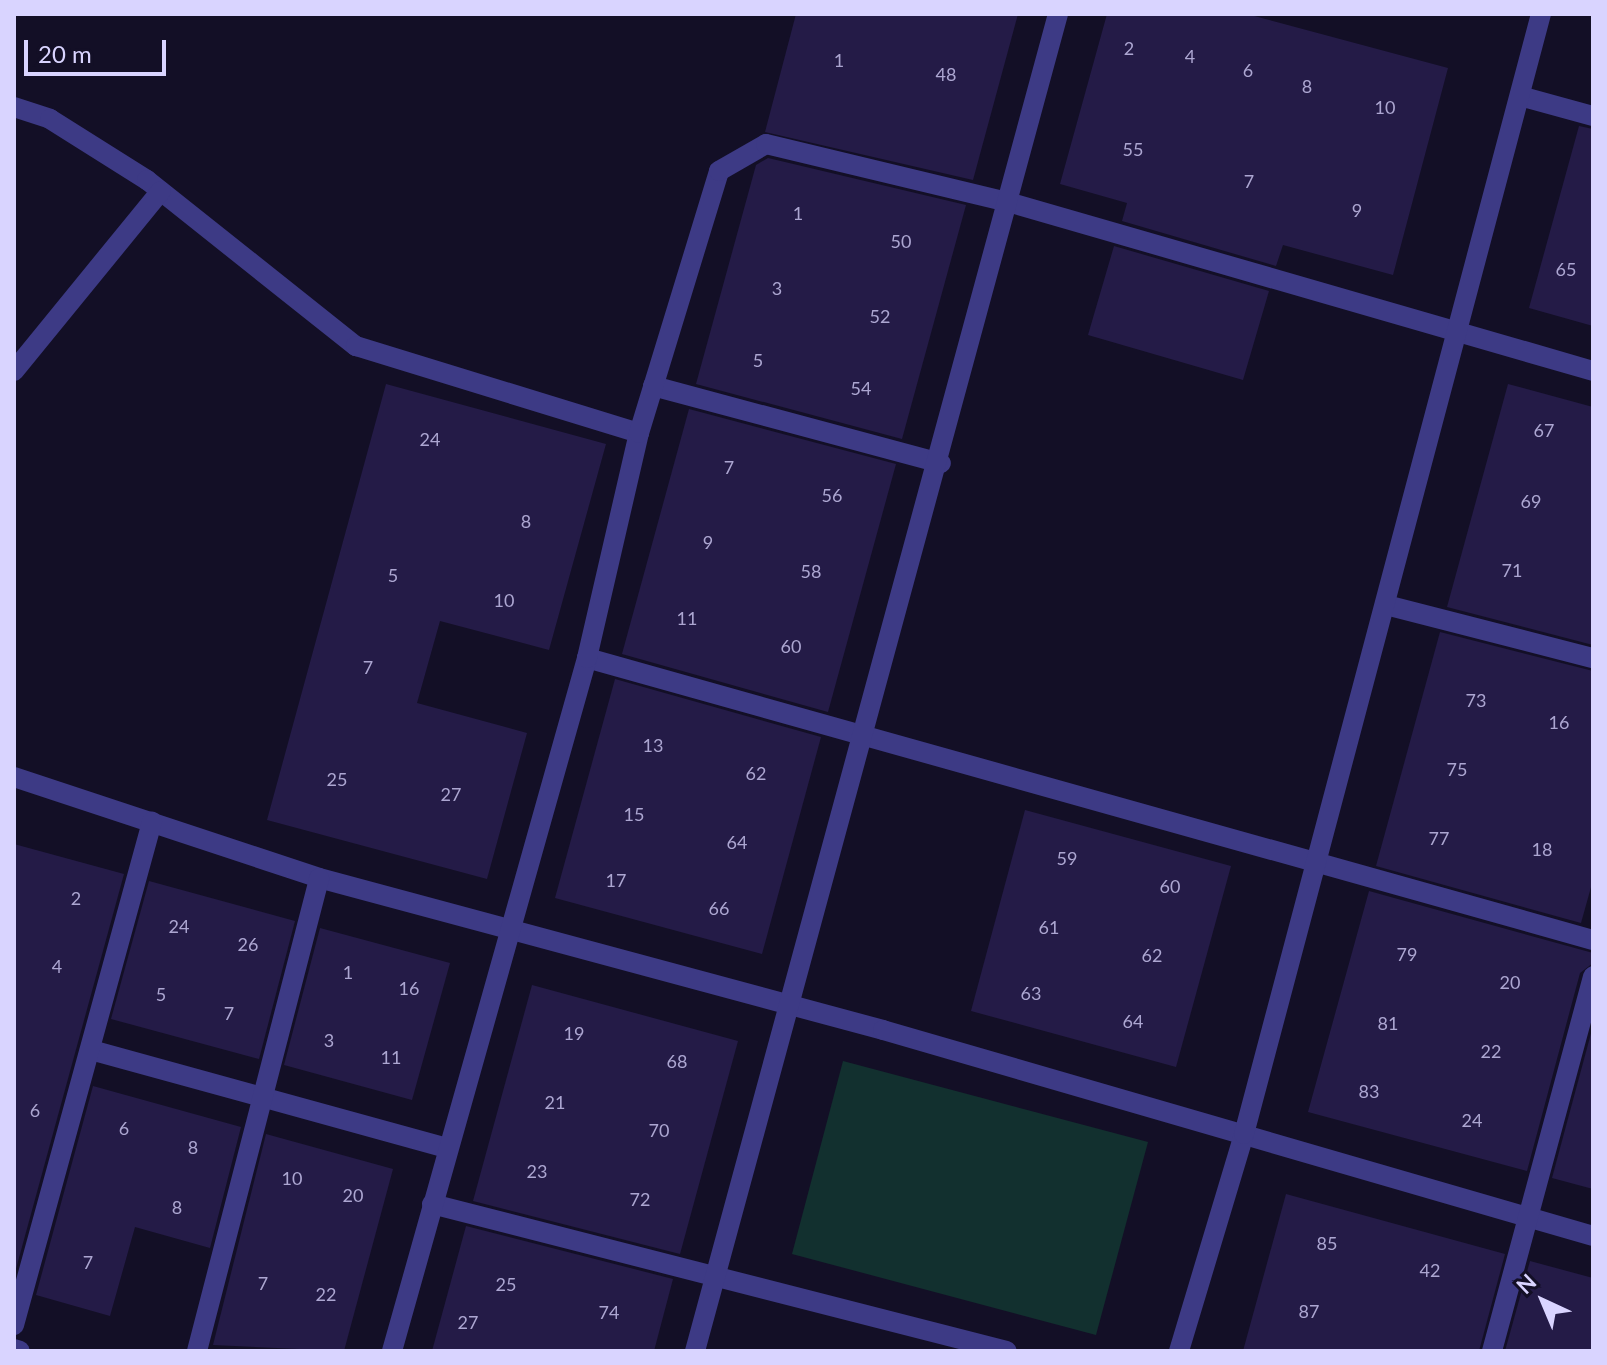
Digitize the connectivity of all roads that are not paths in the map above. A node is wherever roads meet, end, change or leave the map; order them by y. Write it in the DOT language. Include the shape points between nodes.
graph roads {
  1 [pos="1058,14"];
  2 [pos="1541,14"];
  3 [pos="1520,96"];
  4 [pos="14,107"];
  5 [pos="1593,116"];
  6 [pos="161,191"];
  7 [pos="1008,202"];
  8 [pos="1456,335"];
  9 [pos="14,371"];
  10 [pos="1593,371"];
  11 [pos="653,386"];
  12 [pos="639,433"];
  13 [pos="941,463"];
  14 [pos="1386,605"];
  15 [pos="587,658"];
  16 [pos="1593,658"];
  17 [pos="868,734"];
  18 [pos="14,777"];
  19 [pos="152,822"];
  20 [pos="1316,865"];
  21 [pos="319,878"];
  22 [pos="508,931"];
  23 [pos="1593,940"];
  24 [pos="1593,976"];
  25 [pos="793,1005"];
  26 [pos="91,1050"];
  27 [pos="264,1097"];
  28 [pos="1244,1134"];
  29 [pos="448,1148"];
  30 [pos="432,1204"];
  31 [pos="1525,1217"];
  32 [pos="1593,1236"];
  33 [pos="715,1279"];
  34 [pos="14,1325"];
  35 [pos="14,1349"];
  36 [pos="20,1351"];
  37 [pos="197,1351"];
  38 [pos="392,1351"];
  39 [pos="695,1351"];
  40 [pos="1007,1351"];
  41 [pos="1179,1351"];
  42 [pos="1492,1351"];
  1 -- 7 [label="street"];
  2 -- 3 [label="street"];
  3 -- 5 [label="street"];
  3 -- 8 [label="street"];
  4 -- 6 [label="street" via="50,119"];
  6 -- 9 [label="street"];
  6 -- 12 [label="street" via="356,346"];
  7 -- 8 [label="street"];
  7 -- 11 [label="street" via="766,144 744,152 719,171"];
  7 -- 13 [label="street"];
  8 -- 10 [label="street"];
  8 -- 14 [label="street"];
  11 -- 12 [label="street"];
  11 -- 13 [label="street"];
  12 -- 15 [label="street"];
  13 -- 17 [label="street"];
  14 -- 16 [label="street"];
  14 -- 20 [label="street"];
  15 -- 17 [label="street"];
  15 -- 22 [label="street"];
  17 -- 20 [label="street"];
  17 -- 25 [label="street"];
  18 -- 19 [label="street"];
  19 -- 21 [label="street"];
  19 -- 26 [label="street"];
  20 -- 23 [label="street"];
  20 -- 28 [label="street"];
  21 -- 22 [label="street"];
  21 -- 27 [label="street"];
  22 -- 25 [label="street"];
  22 -- 29 [label="street"];
  24 -- 31 [label="street"];
  25 -- 28 [label="street"];
  25 -- 33 [label="street"];
  26 -- 27 [label="street"];
  26 -- 34 [label="street"];
  27 -- 29 [label="street"];
  27 -- 37 [label="street"];
  28 -- 31 [label="street"];
  28 -- 41 [label="street"];
  29 -- 30 [label="street"];
  30 -- 33 [label="street"];
  30 -- 38 [label="street"];
  31 -- 32 [label="street"];
  31 -- 42 [label="street"];
  33 -- 39 [label="street"];
  33 -- 40 [label="street"];
  35 -- 36 [label="street"];
}
